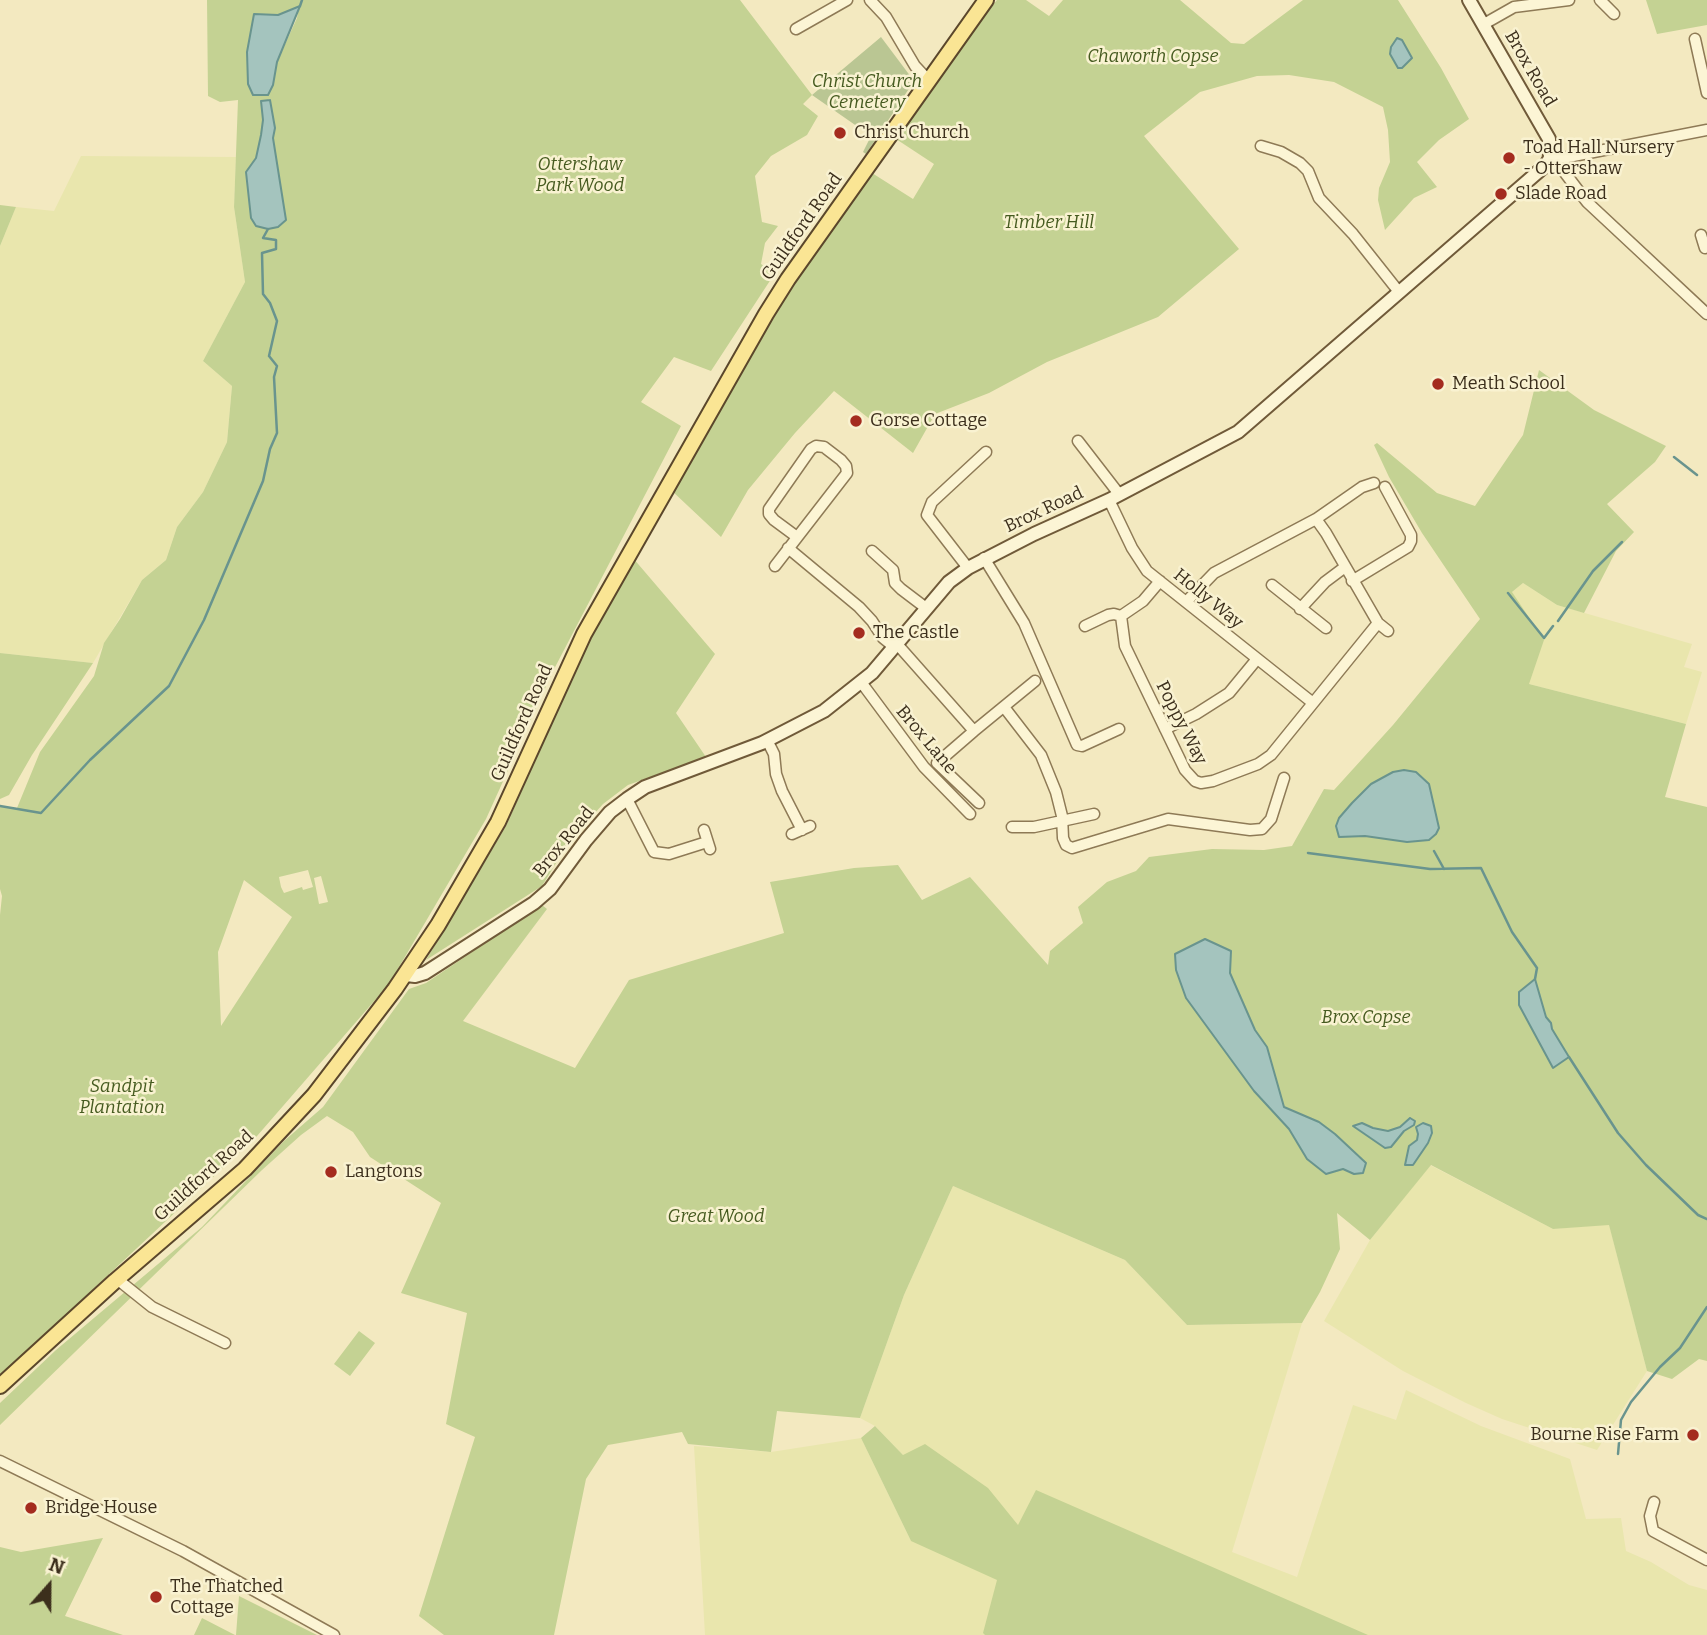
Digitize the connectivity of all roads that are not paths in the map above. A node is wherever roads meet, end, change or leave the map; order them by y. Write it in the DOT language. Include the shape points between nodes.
graph roads {
  1 [pos="847,0"];
  2 [pos="870,0"];
  3 [pos="986,0"];
  4 [pos="1469,0"];
  5 [pos="1569,0"];
  6 [pos="1600,0"];
  7 [pos="1614,14"];
  8 [pos="1484,24"];
  9 [pos="796,29"];
  10 [pos="1695,39"];
  11 [pos="1704,67"];
  12 [pos="928,80"];
  13 [pos="1707,93"];
  14 [pos="1707,130"];
  15 [pos="1261,145"];
  16 [pos="1550,158"];
  17 [pos="1399,292"];
  18 [pos="1707,314"];
  19 [pos="1078,445"];
  20 [pos="986,452"];
  21 [pos="1374,483"];
  22 [pos="1385,487"];
  23 [pos="1114,497"];
  24 [pos="1316,519"];
  25 [pos="797,537"];
  26 [pos="789,548"];
  27 [pos="872,551"];
  28 [pos="984,558"];
  29 [pos="775,566"];
  30 [pos="968,568"];
  31 [pos="1345,568"];
  32 [pos="1160,581"];
  33 [pos="1352,581"];
  34 [pos="1272,585"];
  35 [pos="1186,602"];
  36 [pos="926,608"];
  37 [pos="1300,609"];
  38 [pos="1121,616"];
  39 [pos="1378,623"];
  40 [pos="1085,626"];
  41 [pos="1326,628"];
  42 [pos="1388,632"];
  43 [pos="895,645"];
  44 [pos="1257,659"];
  45 [pos="1035,681"];
  46 [pos="861,682"];
  47 [pos="1313,703"];
  48 [pos="1004,707"];
  49 [pos="1119,729"];
  50 [pos="1165,729"];
  51 [pos="974,731"];
  52 [pos="767,740"];
  53 [pos="1284,778"];
  54 [pos="627,799"];
  55 [pos="979,803"];
  56 [pos="970,814"];
  57 [pos="1094,814"];
  58 [pos="1062,821"];
  59 [pos="1012,827"];
  60 [pos="704,830"];
  61 [pos="801,830"];
  62 [pos="406,975"];
  63 [pos="117,1279"];
  64 [pos="225,1343"];
  65 [pos="0,1386"];
  66 [pos="0,1461"];
  67 [pos="1654,1502"];
  68 [pos="1707,1560"];
  69 [pos="334,1635"];
  1 -- 9 [label="street"];
  2 -- 12 [label="street"];
  3 -- 12 [label="main road, Guildford Road"];
  4 -- 8 [label="street, Brox Road"];
  5 -- 8 [label="street" via="1514,7"];
  6 -- 7 [label="street"];
  8 -- 16 [label="street, Brox Road" via="1549,139"];
  10 -- 11 [label="street"];
  11 -- 13 [label="street"];
  12 -- 62 [label="main road, Guildford Road" via="762,321 584,635 498,822"];
  14 -- 16 [label="street"];
  15 -- 17 [label="street" via="1281,152 1308,171 1319,198"];
  16 -- 17 [label="street, Brox Road"];
  16 -- 18 [label="street" via="1587,202"];
  17 -- 23 [label="street, Brox Road" via="1238,432"];
  19 -- 23 [label="street, Holly Way"];
  20 -- 30 [label="street" via="927,511"];
  21 -- 24 [label="street"];
  22 -- 33 [label="street" via="1412,541"];
  23 -- 28 [label="street, Brox Road"];
  23 -- 32 [label="street, Holly Way" via="1137,556"];
  24 -- 31 [label="street"];
  24 -- 35 [label="street" via="1214,573"];
  25 -- 25 [label="street" via="847,473 841,460 824,447 811,449 769,509 774,520"];
  25 -- 26 [label="street"];
  26 -- 29 [label="street"];
  26 -- 43 [label="street" via="859,607 883,638"];
  27 -- 36 [label="street" via="893,570 895,583"];
  28 -- 30 [label="street, Brox Road"];
  28 -- 49 [label="street" via="1024,623 1077,745"];
  30 -- 36 [label="street, Brox Road"];
  31 -- 33 [label="street"];
  31 -- 37 [label="street"];
  32 -- 35 [label="street, Holly Way"];
  32 -- 38 [label="street" via="1143,601"];
  33 -- 39 [label="street"];
  34 -- 37 [label="street"];
  35 -- 44 [label="street, Holly Way"];
  36 -- 43 [label="street, Brox Road"];
  37 -- 41 [label="street"];
  38 -- 40 [label="street" via="1108,615"];
  38 -- 50 [label="street, Poppy Way" via="1125,646"];
  39 -- 42 [label="street"];
  39 -- 47 [label="street"];
  43 -- 46 [label="street, Brox Road"];
  43 -- 51 [label="street"];
  44 -- 47 [label="street, Holly Way"];
  44 -- 50 [label="street" via="1229,693"];
  45 -- 48 [label="street"];
  46 -- 52 [label="street, Brox Road" via="824,710"];
  46 -- 56 [label="street, Brox Lane" via="924,767"];
  47 -- 50 [label="street, Poppy Way" via="1264,760 1201,783 1185,770"];
  48 -- 51 [label="street"];
  48 -- 58 [label="street" via="1041,755"];
  51 -- 55 [label="street" via="937,763"];
  52 -- 54 [label="street, Brox Road" via="645,787"];
  52 -- 61 [label="street" via="779,782"];
  53 -- 58 [label="street" via="1271,819 1257,830 1168,819 1072,848 1063,838"];
  54 -- 60 [label="street" via="654,852 669,854 708,845"];
  54 -- 62 [label="street, Brox Road" via="534,903 425,973"];
  57 -- 58 [label="street"];
  58 -- 59 [label="street"];
  62 -- 63 [label="main road, Guildford Road" via="335,1070 282,1131 245,1169"];
  63 -- 64 [label="street" via="152,1307"];
  63 -- 65 [label="main road, Guildford Road"];
  66 -- 69 [label="street" via="183,1551"];
  67 -- 68 [label="street" via="1650,1516 1653,1531"];
}
